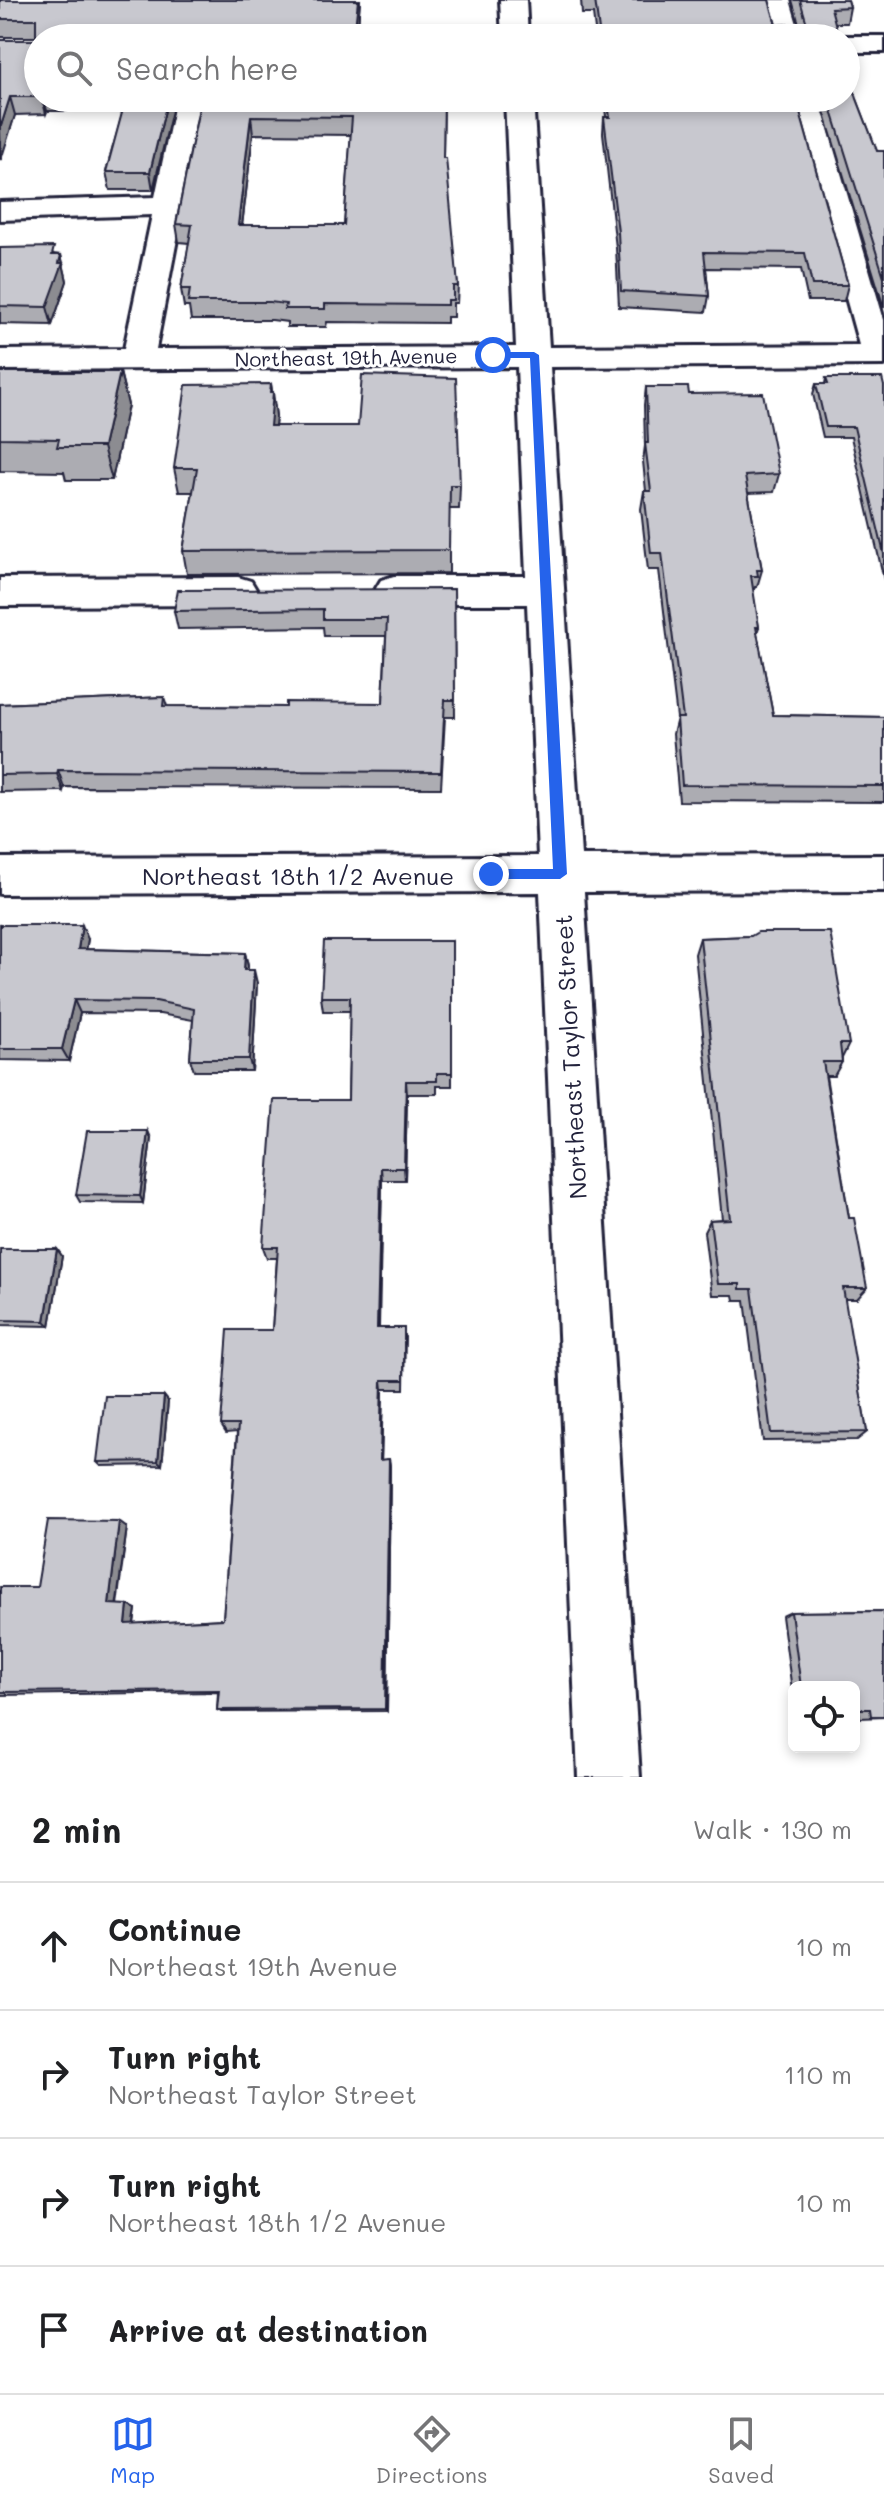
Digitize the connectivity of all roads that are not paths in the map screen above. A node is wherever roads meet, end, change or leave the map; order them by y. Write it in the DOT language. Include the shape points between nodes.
graph roads {
  1 [pos="513,0"];
  2 [pos="777,0"];
  3 [pos="514,24"];
  4 [pos="784,24"];
  5 [pos="860,44"];
  6 [pos="884,44"];
  7 [pos="187,112"];
  8 [pos="520,112"];
  9 [pos="809,112"];
  10 [pos="168,206"];
  11 [pos="0,211"];
  12 [pos="534,355"];
  13 [pos="881,355"];
  14 [pos="138,359"];
  15 [pos="0,360"];
  16 [pos="361,590"];
  17 [pos="546,590"];
  18 [pos="267,591"];
  19 [pos="0,592"];
  20 [pos="884,873"];
  21 [pos="560,874"];
  22 [pos="0,876"];
  23 [pos="609,1777"];
  1 -- 3 [label="street"];
  2 -- 4 [label="street"];
  5 -- 6 [label="street"];
  7 -- 10 [label="street"];
  8 -- 12 [label="street, Northeast Taylor Street"];
  9 -- 13 [label="street"];
  10 -- 11 [label="street"];
  10 -- 14 [label="street"];
  12 -- 13 [label="street, Northeast 19th Avenue"];
  12 -- 14 [label="street, Northeast 19th Avenue"];
  12 -- 17 [label="street, Northeast Taylor Street"];
  14 -- 15 [label="street, Northeast 19th Avenue"];
  16 -- 17 [label="street"];
  17 -- 21 [label="street, Northeast Taylor Street"];
  18 -- 19 [label="street"];
  20 -- 21 [label="street, Northeast 18th 1/2 Avenue"];
  21 -- 22 [label="street, Northeast 18th 1/2 Avenue"];
  21 -- 23 [label="street, Northeast Taylor Street"];
}
